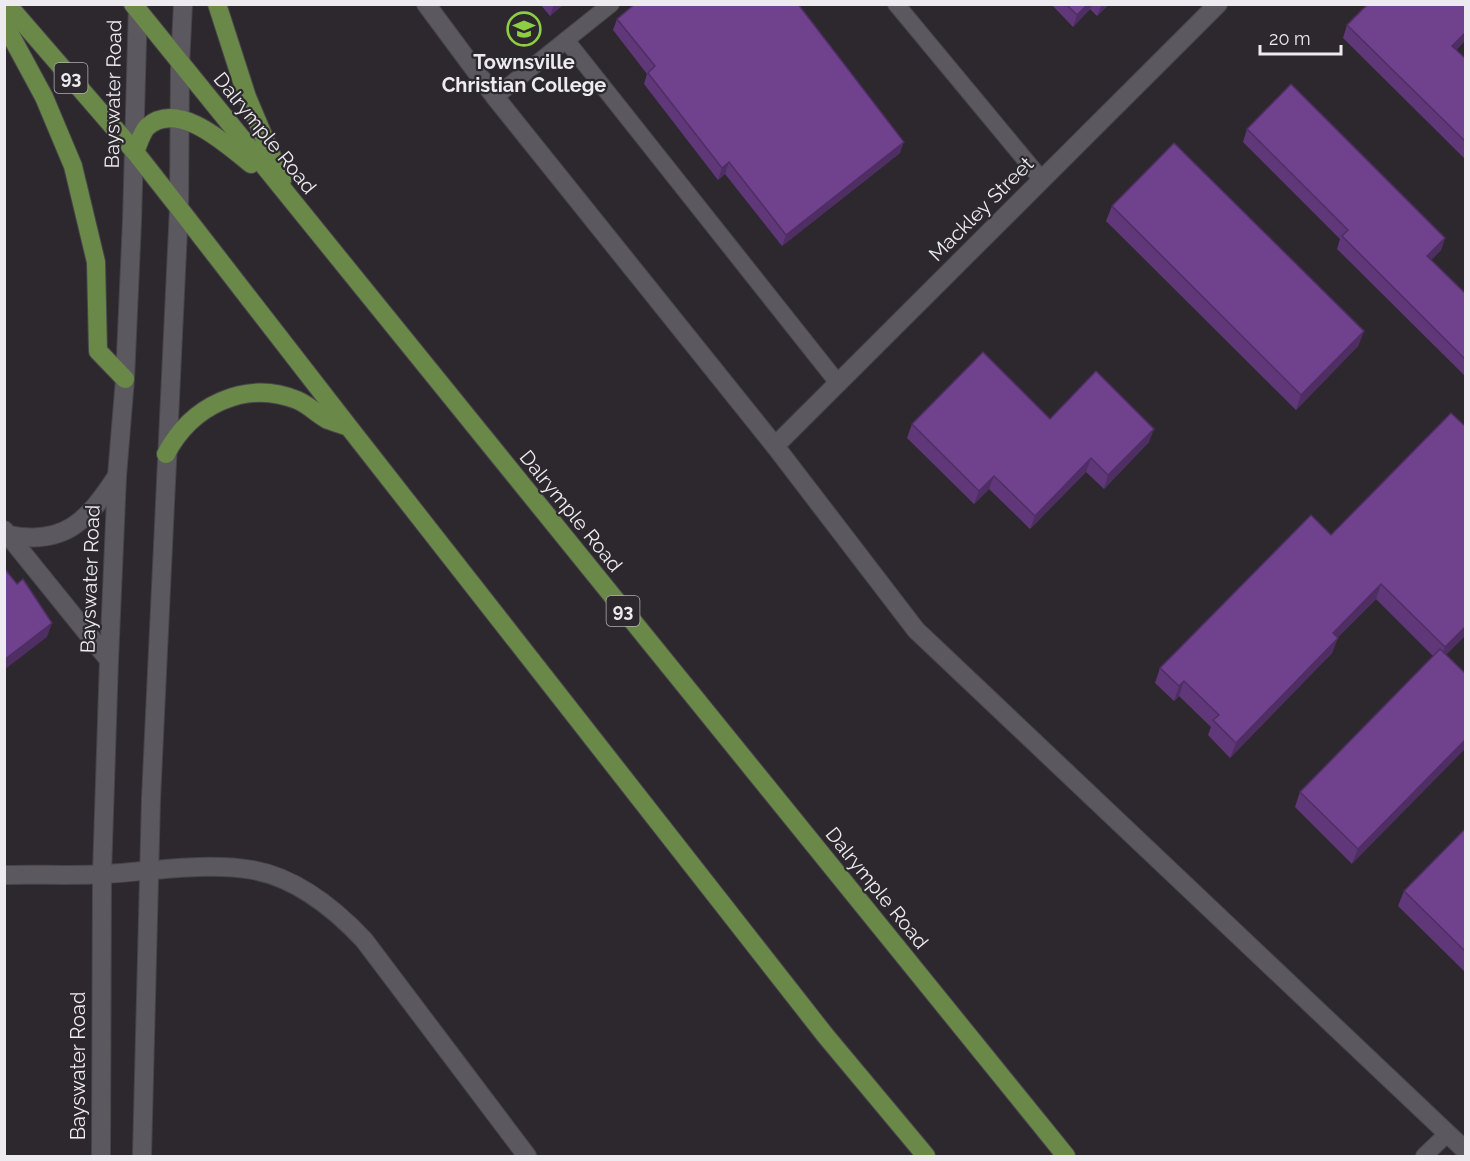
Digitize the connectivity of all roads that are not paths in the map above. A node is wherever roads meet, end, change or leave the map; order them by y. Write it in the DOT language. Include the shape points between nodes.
graph roads {
  1 [pos="7,4"];
  2 [pos="183,4"];
  3 [pos="217,4"];
  4 [pos="426,4"];
  5 [pos="610,4"];
  6 [pos="896,4"];
  7 [pos="1218,4"];
  8 [pos="136,7"];
  9 [pos="4,23"];
  10 [pos="566,40"];
  11 [pos="180,64"];
  12 [pos="495,97"];
  13 [pos="179,118"];
  14 [pos="135,152"];
  15 [pos="1042,180"];
  16 [pos="291,201"];
  17 [pos="179,208"];
  18 [pos="125,379"];
  19 [pos="838,383"];
  20 [pos="348,426"];
  21 [pos="775,446"];
  22 [pos="166,454"];
  23 [pos="117,476"];
  24 [pos="7,533"];
  25 [pos="109,660"];
  26 [pos="149,871"];
  27 [pos="102,874"];
  28 [pos="4,875"];
  29 [pos="1447,1134"];
  30 [pos="1466,1151"];
  31 [pos="101,1156"];
  32 [pos="142,1156"];
  33 [pos="527,1156"];
  34 [pos="926,1156"];
  35 [pos="1066,1156"];
  36 [pos="1424,1156"];
  1 -- 14 [label="main road, 93"];
  2 -- 11 [label="street"];
  3 -- 16 [label="main road" via="247,97"];
  4 -- 12 [label="street"];
  5 -- 10 [label="lane"];
  6 -- 15 [label="lane"];
  7 -- 15 [label="street, Mackley Street"];
  8 -- 11 [label="main road, Dalrymple Road / 93"];
  8 -- 14 [label="street, Bayswater Road"];
  9 -- 18 [label="main road" via="44,97 73,166 96,262 98,351"];
  10 -- 12 [label="lane"];
  10 -- 19 [label="lane"];
  11 -- 13 [label="street"];
  11 -- 16 [label="main road, Dalrymple Road / 93"];
  12 -- 21 [label="street"];
  13 -- 14 [label="main road" via="164,118 146,127"];
  13 -- 16 [label="main road" via="218,138"];
  13 -- 17 [label="street"];
  14 -- 17 [label="main road, 93"];
  14 -- 18 [label="street, Bayswater Road"];
  15 -- 19 [label="street, Mackley Street"];
  16 -- 35 [label="main road, Dalrymple Road / 93"];
  17 -- 20 [label="main road, 93"];
  17 -- 22 [label="street"];
  18 -- 23 [label="street, Bayswater Road"];
  19 -- 21 [label="street, Mackley Street"];
  20 -- 22 [label="main road" via="328,420 309,405 286,396 238,395 195,416 178,433"];
  20 -- 34 [label="main road, 93" via="825,1035"];
  21 -- 29 [label="street" via="916,630"];
  22 -- 26 [label="street"];
  23 -- 24 [label="street" via="99,504 68,530 39,538"];
  23 -- 25 [label="street, Bayswater Road"];
  24 -- 25 [label="street"];
  25 -- 27 [label="street, Bayswater Road"];
  26 -- 27 [label="street"];
  26 -- 32 [label="street"];
  26 -- 33 [label="street" via="211,867 254,870 326,904 364,940"];
  27 -- 28 [label="street"];
  27 -- 31 [label="street, Bayswater Road"];
  29 -- 30 [label="street"];
  29 -- 36 [label="lane"];
}
